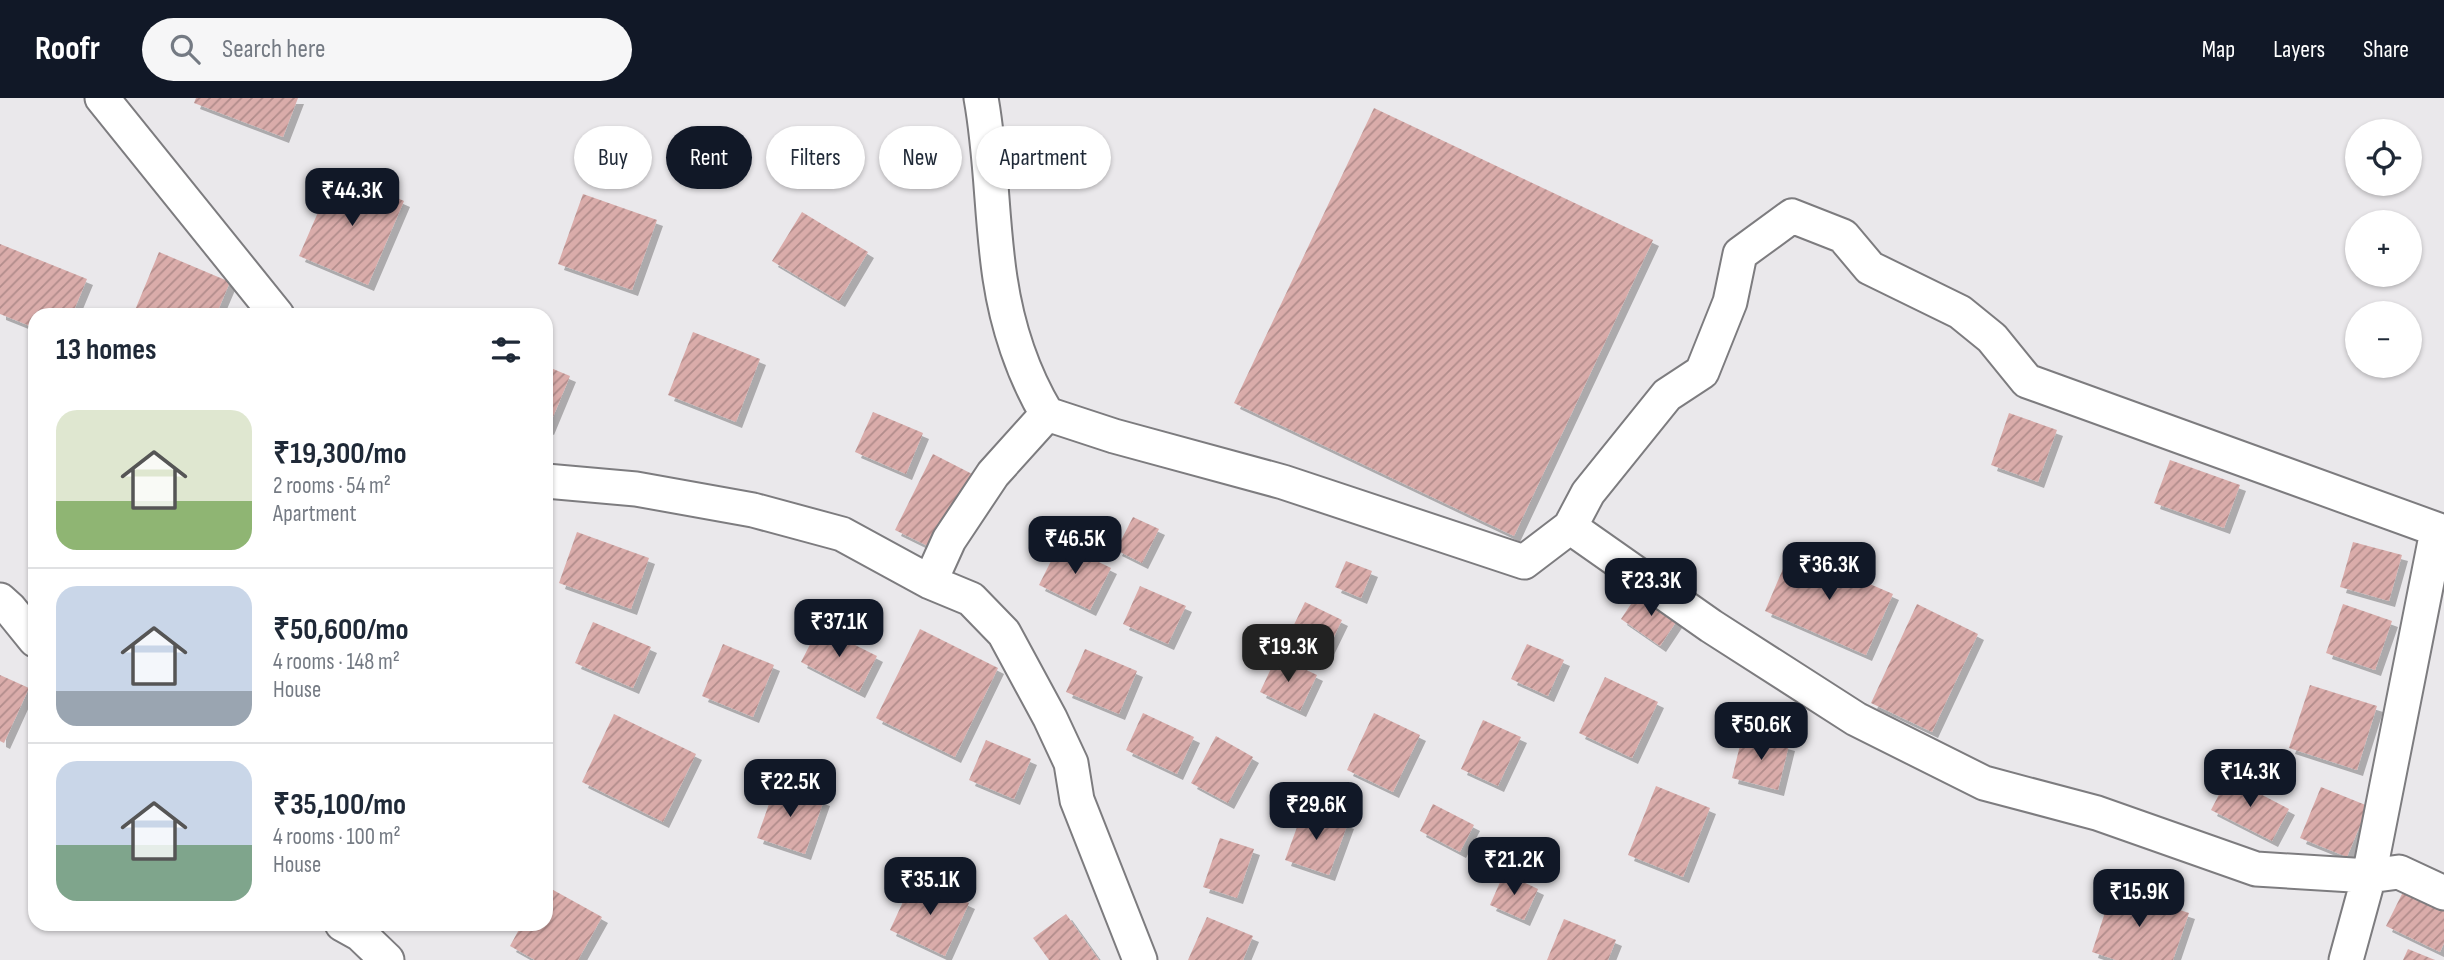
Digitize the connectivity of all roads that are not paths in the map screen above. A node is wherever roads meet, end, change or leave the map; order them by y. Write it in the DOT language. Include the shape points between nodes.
graph roads {
  1 [pos="102,98"];
  2 [pos="981,98"];
  3 [pos="271,308"];
  4 [pos="1047,414"];
  5 [pos="553,482"];
  6 [pos="1570,527"];
  7 [pos="2440,532"];
  8 [pos="930,582"];
  9 [pos="0,600"];
  10 [pos="28,631"];
  11 [pos="2369,876"];
  12 [pos="2444,893"];
  13 [pos="355,931"];
  14 [pos="387,960"];
  15 [pos="1140,960"];
  16 [pos="2346,960"];
  1 -- 3 [label="street"];
  2 -- 4 [label="street" via="1000,279 1031,387"];
  4 -- 6 [label="street" via="1283,482 1524,562"];
  4 -- 8 [label="street" via="993,474 949,540"];
  5 -- 8 [label="street" via="635,489 753,510 842,534"];
  6 -- 7 [label="street" via="1588,494 1667,395 1702,372 1730,302 1740,254 1792,216 1843,236 1870,268 1960,312 1992,338 2027,381"];
  6 -- 11 [label="street" via="1856,719 1984,783 2097,813 2256,869"];
  7 -- 11 [label="street"];
  8 -- 15 [label="street" via="971,600 1004,633 1071,763 1077,800"];
  9 -- 10 [label="street"];
  11 -- 12 [label="street" via="2399,872"];
  11 -- 16 [label="street"];
  13 -- 14 [label="street"];
}
